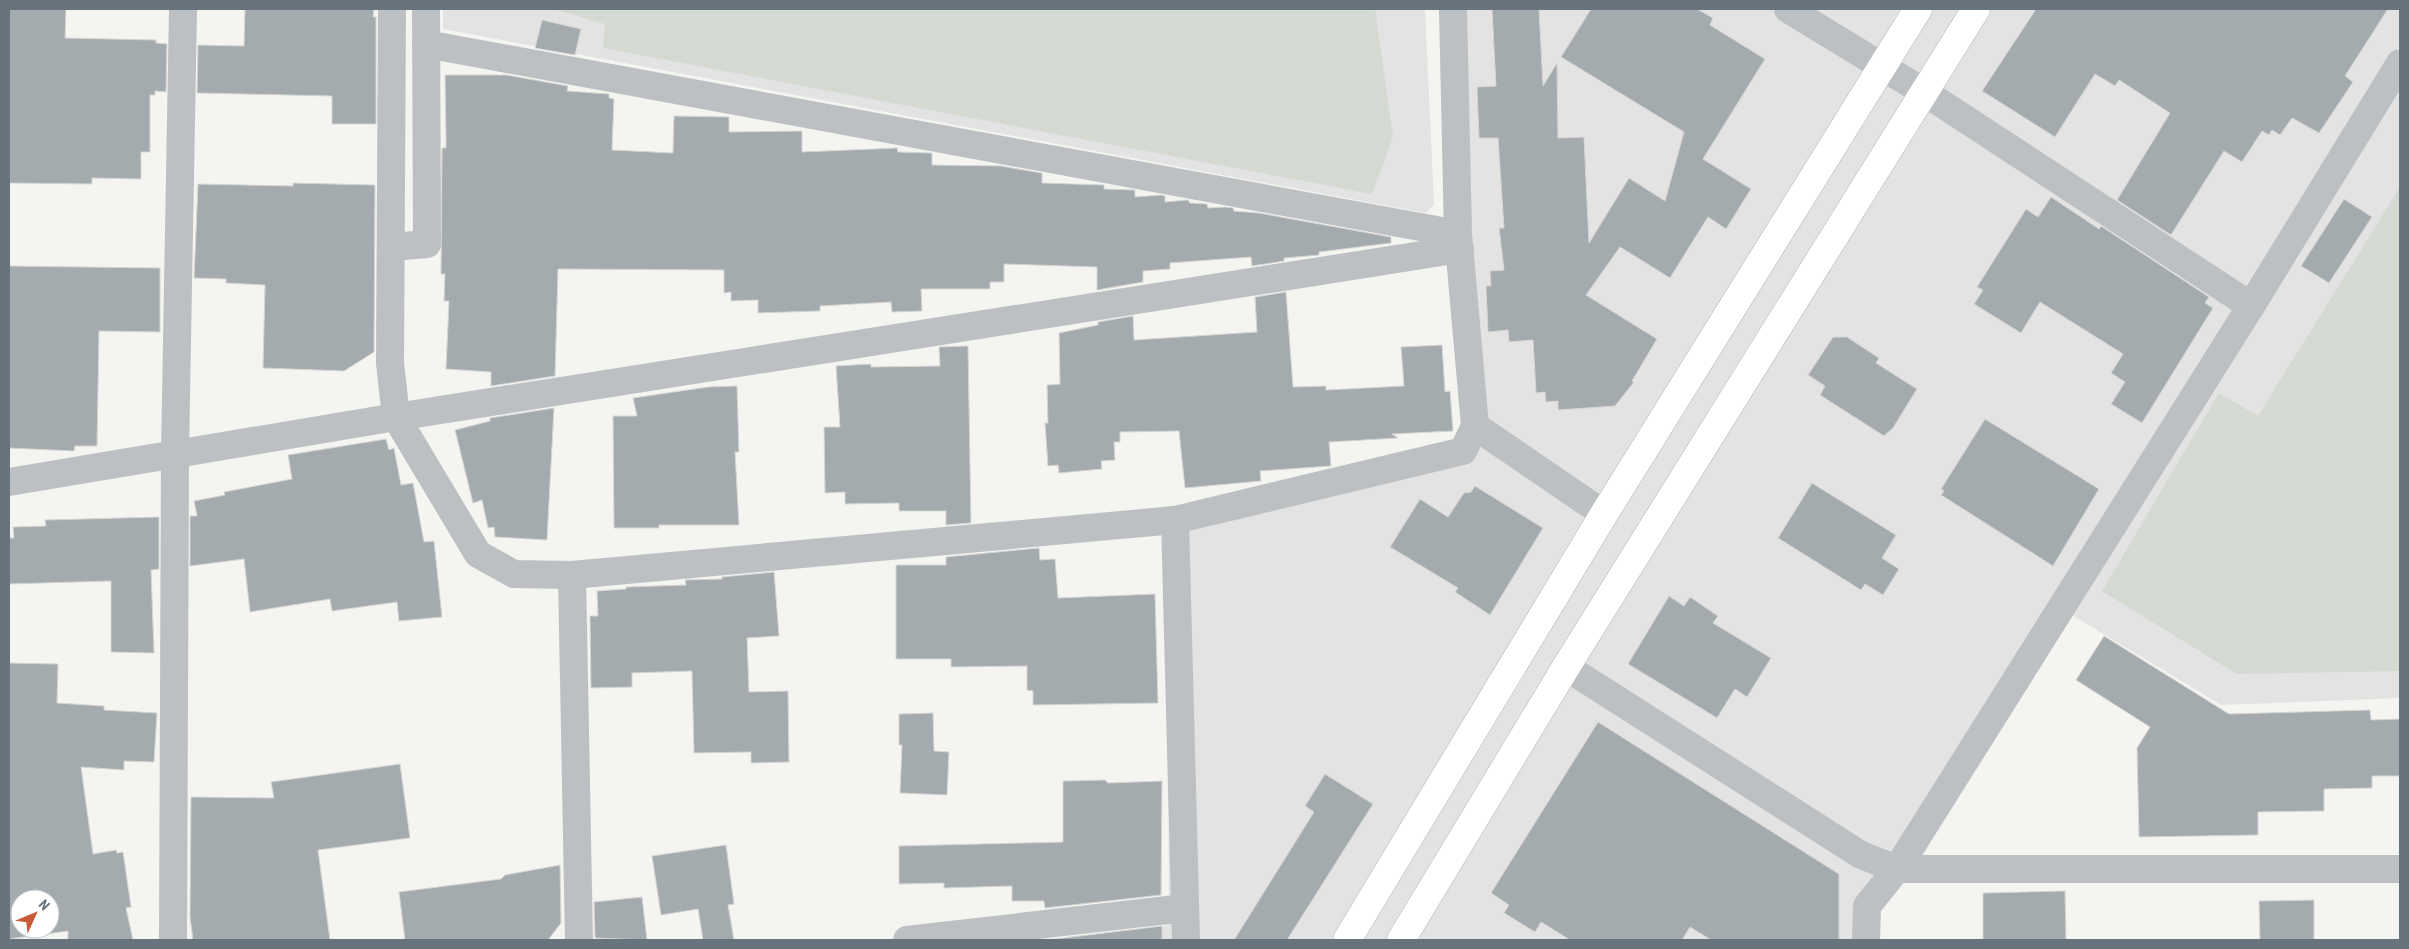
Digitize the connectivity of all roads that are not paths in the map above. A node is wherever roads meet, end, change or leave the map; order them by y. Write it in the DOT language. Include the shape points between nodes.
graph roads {
  1 [pos="182,9"];
  2 [pos="392,9"];
  3 [pos="426,9"];
  4 [pos="1454,9"];
  5 [pos="1788,9"];
  6 [pos="1918,9"];
  7 [pos="1976,9"];
  8 [pos="426,44"];
  9 [pos="2400,63"];
  10 [pos="1883,66"];
  11 [pos="1924,92"];
  12 [pos="1459,241"];
  13 [pos="391,247"];
  14 [pos="2251,306"];
  15 [pos="396,417"];
  16 [pos="1475,426"];
  17 [pos="175,454"];
  18 [pos="9,482"];
  19 [pos="1604,514"];
  20 [pos="1176,520"];
  21 [pos="572,575"];
  22 [pos="1566,668"];
  23 [pos="1897,869"];
  24 [pos="2400,869"];
  25 [pos="1185,908"];
  26 [pos="173,940"];
  27 [pos="578,940"];
  28 [pos="907,940"];
  29 [pos="1186,940"];
  30 [pos="1346,940"];
  31 [pos="1401,940"];
  32 [pos="1866,940"];
  1 -- 17 [label="street"];
  2 -- 13 [label="street"];
  3 -- 8 [label="street"];
  4 -- 12 [label="street"];
  5 -- 10 [label="street"];
  6 -- 10 [label="street"];
  7 -- 11 [label="street"];
  8 -- 12 [label="street"];
  8 -- 13 [label="street" via="427,244"];
  9 -- 14 [label="street"];
  10 -- 11 [label="street"];
  10 -- 19 [label="street"];
  11 -- 14 [label="street"];
  11 -- 22 [label="street"];
  12 -- 15 [label="street"];
  12 -- 16 [label="street"];
  13 -- 15 [label="street" via="390,363"];
  14 -- 23 [label="street"];
  15 -- 17 [label="street"];
  15 -- 21 [label="street" via="478,554 514,574"];
  16 -- 19 [label="street"];
  16 -- 20 [label="street" via="1463,451"];
  17 -- 18 [label="street"];
  17 -- 26 [label="street"];
  19 -- 30 [label="street"];
  20 -- 21 [label="street"];
  20 -- 25 [label="street"];
  21 -- 27 [label="street"];
  22 -- 23 [label="street" via="1861,855"];
  22 -- 31 [label="street"];
  23 -- 24 [label="street"];
  23 -- 32 [label="street" via="1867,906"];
  25 -- 28 [label="street"];
  25 -- 29 [label="street"];
}
